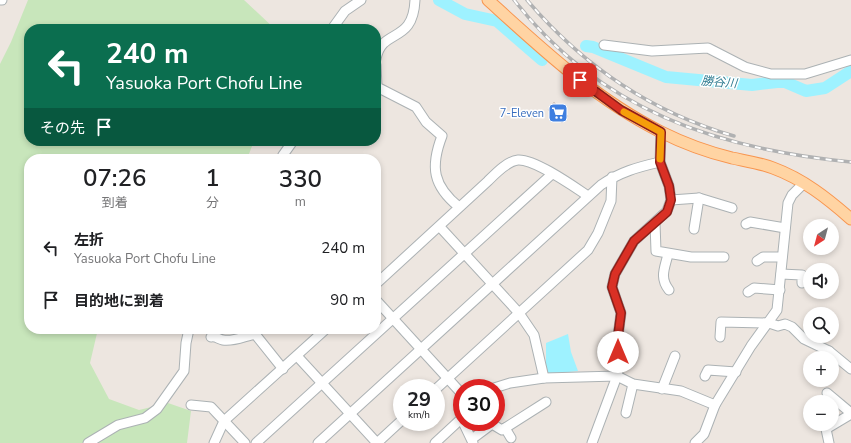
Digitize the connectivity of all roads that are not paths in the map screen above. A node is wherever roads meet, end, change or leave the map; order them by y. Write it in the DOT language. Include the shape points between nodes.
graph roads {
  1 [pos="361,0"];
  2 [pos="415,0"];
  3 [pos="488,0"];
  4 [pos="336,24"];
  5 [pos="604,45"];
  6 [pos="381,47"];
  7 [pos="851,60"];
  8 [pos="381,89"];
  9 [pos="661,132"];
  10 [pos="289,146"];
  11 [pos="283,154"];
  12 [pos="660,162"];
  13 [pos="552,174"];
  14 [pos="612,177"];
  15 [pos="804,183"];
  16 [pos="588,196"];
  17 [pos="700,198"];
  18 [pos="671,200"];
  19 [pos="459,207"];
  20 [pos="732,208"];
  21 [pos="851,219"];
  22 [pos="655,223"];
  23 [pos="746,224"];
  24 [pos="440,227"];
  25 [pos="785,228"];
  26 [pos="694,229"];
  27 [pos="465,254"];
  28 [pos="668,254"];
  29 [pos="724,257"];
  30 [pos="782,257"];
  31 [pos="757,262"];
  32 [pos="781,274"];
  33 [pos="381,276"];
  34 [pos="802,283"];
  35 [pos="491,284"];
  36 [pos="669,290"];
  37 [pos="780,290"];
  38 [pos="748,292"];
  39 [pos="381,305"];
  40 [pos="519,313"];
  41 [pos="394,319"];
  42 [pos="769,323"];
  43 [pos="381,331"];
  44 [pos="188,334"];
  45 [pos="321,334"];
  46 [pos="377,334"];
  47 [pos="211,336"];
  48 [pos="720,337"];
  49 [pos="421,349"];
  50 [pos="822,351"];
  51 [pos="297,356"];
  52 [pos="675,356"];
  53 [pos="839,362"];
  54 [pos="283,369"];
  55 [pos="851,369"];
  56 [pos="736,372"];
  57 [pos="617,376"];
  58 [pos="705,376"];
  59 [pos="448,378"];
  60 [pos="544,378"];
  61 [pos="445,381"];
  62 [pos="322,383"];
  63 [pos="453,384"];
  64 [pos="633,384"];
  65 [pos="505,385"];
  66 [pos="662,389"];
  67 [pos="827,392"];
  68 [pos="546,402"];
  69 [pos="715,404"];
  70 [pos="191,405"];
  71 [pos="626,413"];
  72 [pos="851,413"];
  73 [pos="350,414"];
  74 [pos="224,421"];
  75 [pos="393,428"];
  76 [pos="453,428"];
  77 [pos="505,428"];
  78 [pos="468,431"];
  79 [pos="484,431"];
  80 [pos="511,438"];
  81 [pos="473,441"];
  82 [pos="88,443"];
  83 [pos="214,443"];
  84 [pos="246,443"];
  85 [pos="256,443"];
  86 [pos="318,443"];
  87 [pos="377,443"];
  88 [pos="435,443"];
  89 [pos="592,443"];
  90 [pos="695,443"];
  91 [pos="829,443"];
  1 -- 4 [label="street" via="345,11"];
  2 -- 6 [label="street" via="410,23 404,31"];
  3 -- 9 [label="main road" via="596,93"];
  5 -- 7 [label="street" via="652,51 708,48 745,67 771,74 805,74"];
  8 -- 19 [label="street" via="416,107 426,122 442,136 434,160 435,177 444,192"];
  9 -- 12 [label="street"];
  9 -- 15 [label="main road" via="700,149 772,167"];
  10 -- 11 [label="street"];
  12 -- 14 [label="street" via="632,168"];
  12 -- 18 [label="street"];
  13 -- 16 [label="street"];
  13 -- 19 [label="street" via="534,163 517,160 504,167"];
  13 -- 27 [label="street"];
  14 -- 16 [label="street"];
  14 -- 40 [label="street" via="611,201 588,250"];
  15 -- 21 [label="main road"];
  15 -- 25 [label="street" via="788,203"];
  16 -- 35 [label="street"];
  17 -- 18 [label="street"];
  17 -- 20 [label="street"];
  17 -- 26 [label="street"];
  18 -- 22 [label="street" via="667,212"];
  19 -- 24 [label="street"];
  22 -- 28 [label="street" via="656,250"];
  22 -- 57 [label="street" via="634,241 615,274 612,287 621,313"];
  23 -- 25 [label="street" via="750,222"];
  24 -- 27 [label="street"];
  24 -- 33 [label="street"];
  25 -- 30 [label="street"];
  27 -- 35 [label="street"];
  27 -- 41 [label="street"];
  28 -- 29 [label="street"];
  28 -- 36 [label="street" via="663,282"];
  30 -- 31 [label="street" via="763,257"];
  30 -- 32 [label="street"];
  32 -- 34 [label="street" via="802,275"];
  32 -- 37 [label="street"];
  35 -- 40 [label="street"];
  35 -- 49 [label="street"];
  37 -- 38 [label="street" via="754,288"];
  37 -- 42 [label="street" via="777,310"];
  39 -- 41 [label="street"];
  40 -- 59 [label="street"];
  40 -- 60 [label="street" via="534,335"];
  41 -- 43 [label="street"];
  41 -- 49 [label="street"];
  42 -- 48 [label="street" via="721,322"];
  42 -- 50 [label="street" via="792,327"];
  42 -- 56 [label="street" via="751,346"];
  44 -- 82 [label="street" via="184,371 157,409 145,418 118,425"];
  45 -- 51 [label="street"];
  46 -- 62 [label="street"];
  47 -- 54 [label="street" via="222,340 255,334"];
  49 -- 59 [label="street"];
  49 -- 73 [label="street"];
  51 -- 54 [label="street"];
  51 -- 62 [label="street"];
  52 -- 66 [label="street"];
  53 -- 55 [label="street"];
  54 -- 74 [label="street"];
  56 -- 58 [label="street" via="708,370"];
  56 -- 69 [label="street"];
  57 -- 60 [label="street"];
  57 -- 64 [label="street"];
  57 -- 89 [label="street"];
  59 -- 61 [label="street"];
  59 -- 63 [label="street"];
  60 -- 65 [label="street"];
  62 -- 73 [label="street"];
  62 -- 85 [label="street"];
  64 -- 66 [label="street"];
  64 -- 71 [label="street"];
  66 -- 69 [label="street" via="681,391"];
  67 -- 72 [label="street"];
  68 -- 77 [label="street"];
  69 -- 90 [label="street" via="704,434"];
  70 -- 74 [label="street" via="212,407"];
  72 -- 91 [label="street" via="826,429"];
  73 -- 86 [label="street"];
  73 -- 87 [label="street"];
  74 -- 83 [label="street"];
  74 -- 84 [label="street"];
  75 -- 87 [label="street"];
  76 -- 88 [label="street"];
  77 -- 80 [label="street"];
  78 -- 81 [label="street"];
  79 -- 81 [label="street"];
}
